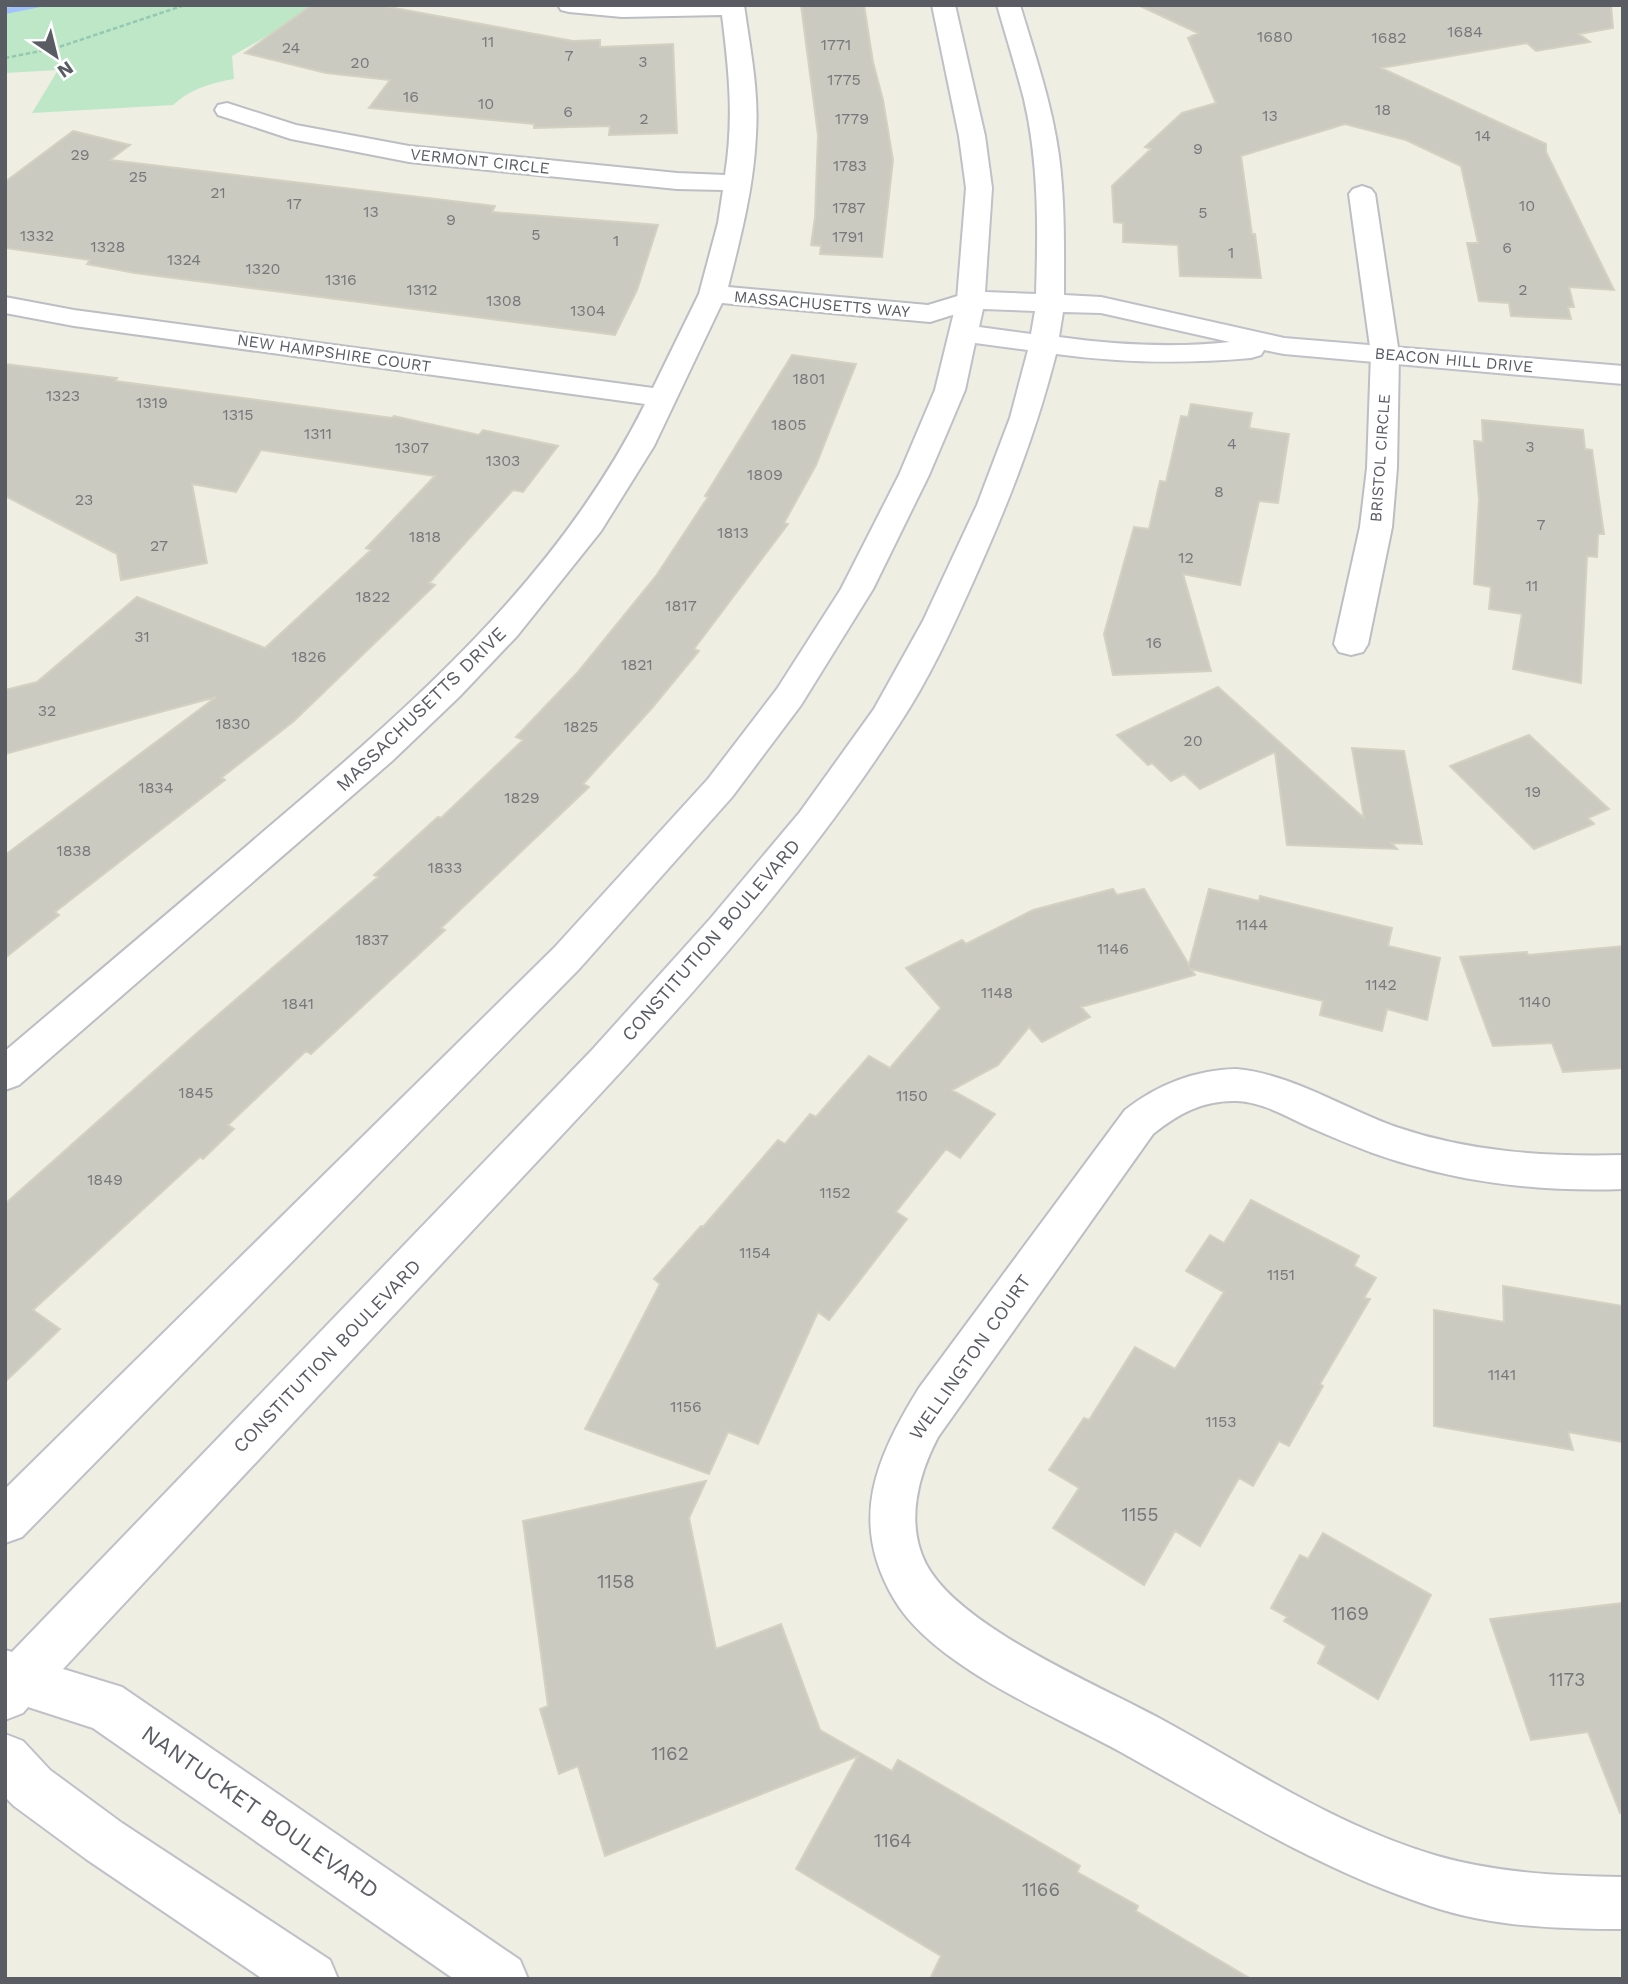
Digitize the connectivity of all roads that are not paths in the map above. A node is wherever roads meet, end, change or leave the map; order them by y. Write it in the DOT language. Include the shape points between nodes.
graph roads {
  1 [pos="569,5"];
  2 [pos="943,5"];
  3 [pos="1008,5"];
  4 [pos="732,6"];
  5 [pos="227,110"];
  6 [pos="739,183"];
  7 [pos="1362,194"];
  8 [pos="713,294"];
  9 [pos="1050,303"];
  10 [pos="5,305"];
  11 [pos="967,317"];
  12 [pos="1044,344"];
  13 [pos="1284,346"];
  14 [pos="1385,354"];
  15 [pos="1623,375"];
  16 [pos="664,398"];
  17 [pos="1350,644"];
  18 [pos="5,1074"];
  19 [pos="1623,1172"];
  20 [pos="5,1521"];
  21 [pos="10,1682"];
  22 [pos="5,1759"];
  23 [pos="1623,1903"];
  24 [pos="311,1979"];
  25 [pos="501,1979"];
  1 -- 4 [label="street" via="622,9"];
  2 -- 11 [label="street" via="979,188"];
  3 -- 9 [label="street, CONSTITUTION BOULEVARD" via="1036,100 1046,156"];
  4 -- 6 [label="street, MASSACHUSETTS DRIVE" via="742,79 744,134"];
  5 -- 6 [label="street, VERMONT CIRCLE" via="291,132 409,154"];
  6 -- 8 [label="street, MASSACHUSETTS DRIVE"];
  7 -- 14 [label="street, BRISTOL CIRCLE"];
  8 -- 11 [label="street, MASSACHUSETTS WAY"];
  8 -- 16 [label="street, MASSACHUSETTS DRIVE"];
  9 -- 11 [label="street, BEACON HILL DRIVE"];
  9 -- 12 [label="street, CONSTITUTION BOULEVARD"];
  9 -- 13 [label="street, BEACON HILL DRIVE" via="1112,306"];
  10 -- 16 [label="street, NEW HAMPSHIRE COURT"];
  11 -- 12 [label="street, BEACON HILL DRIVE"];
  11 -- 20 [label="street" via="950,390 857,589 789,697 720,788 567,958"];
  12 -- 13 [label="street, BEACON HILL DRIVE" via="1188,355"];
  12 -- 21 [label="street, CONSTITUTION BOULEVARD" via="1025,418 992,505 939,621 888,715 813,821 606,1061"];
  13 -- 14 [label="street, BEACON HILL DRIVE"];
  14 -- 15 [label="street, BEACON HILL DRIVE"];
  14 -- 17 [label="street, BRISTOL CIRCLE" via="1376,527"];
  16 -- 18 [label="street, MASSACHUSETTS DRIVE" via="590,524 505,628 447,689"];
  19 -- 23 [label="street, WELLINGTON COURT" via="1545,1172 1444,1157 1239,1085 1215,1086 1161,1104 1139,1122 935,1402 909,1444 895,1479 891,1511 894,1543 906,1576 959,1633 1274,1808 1362,1855 1432,1880 1508,1897"];
  21 -- 25 [label="street, NANTUCKET BOULEVARD" via="104,1705"];
  22 -- 24 [label="street" via="32,1788 104,1841"];
}
